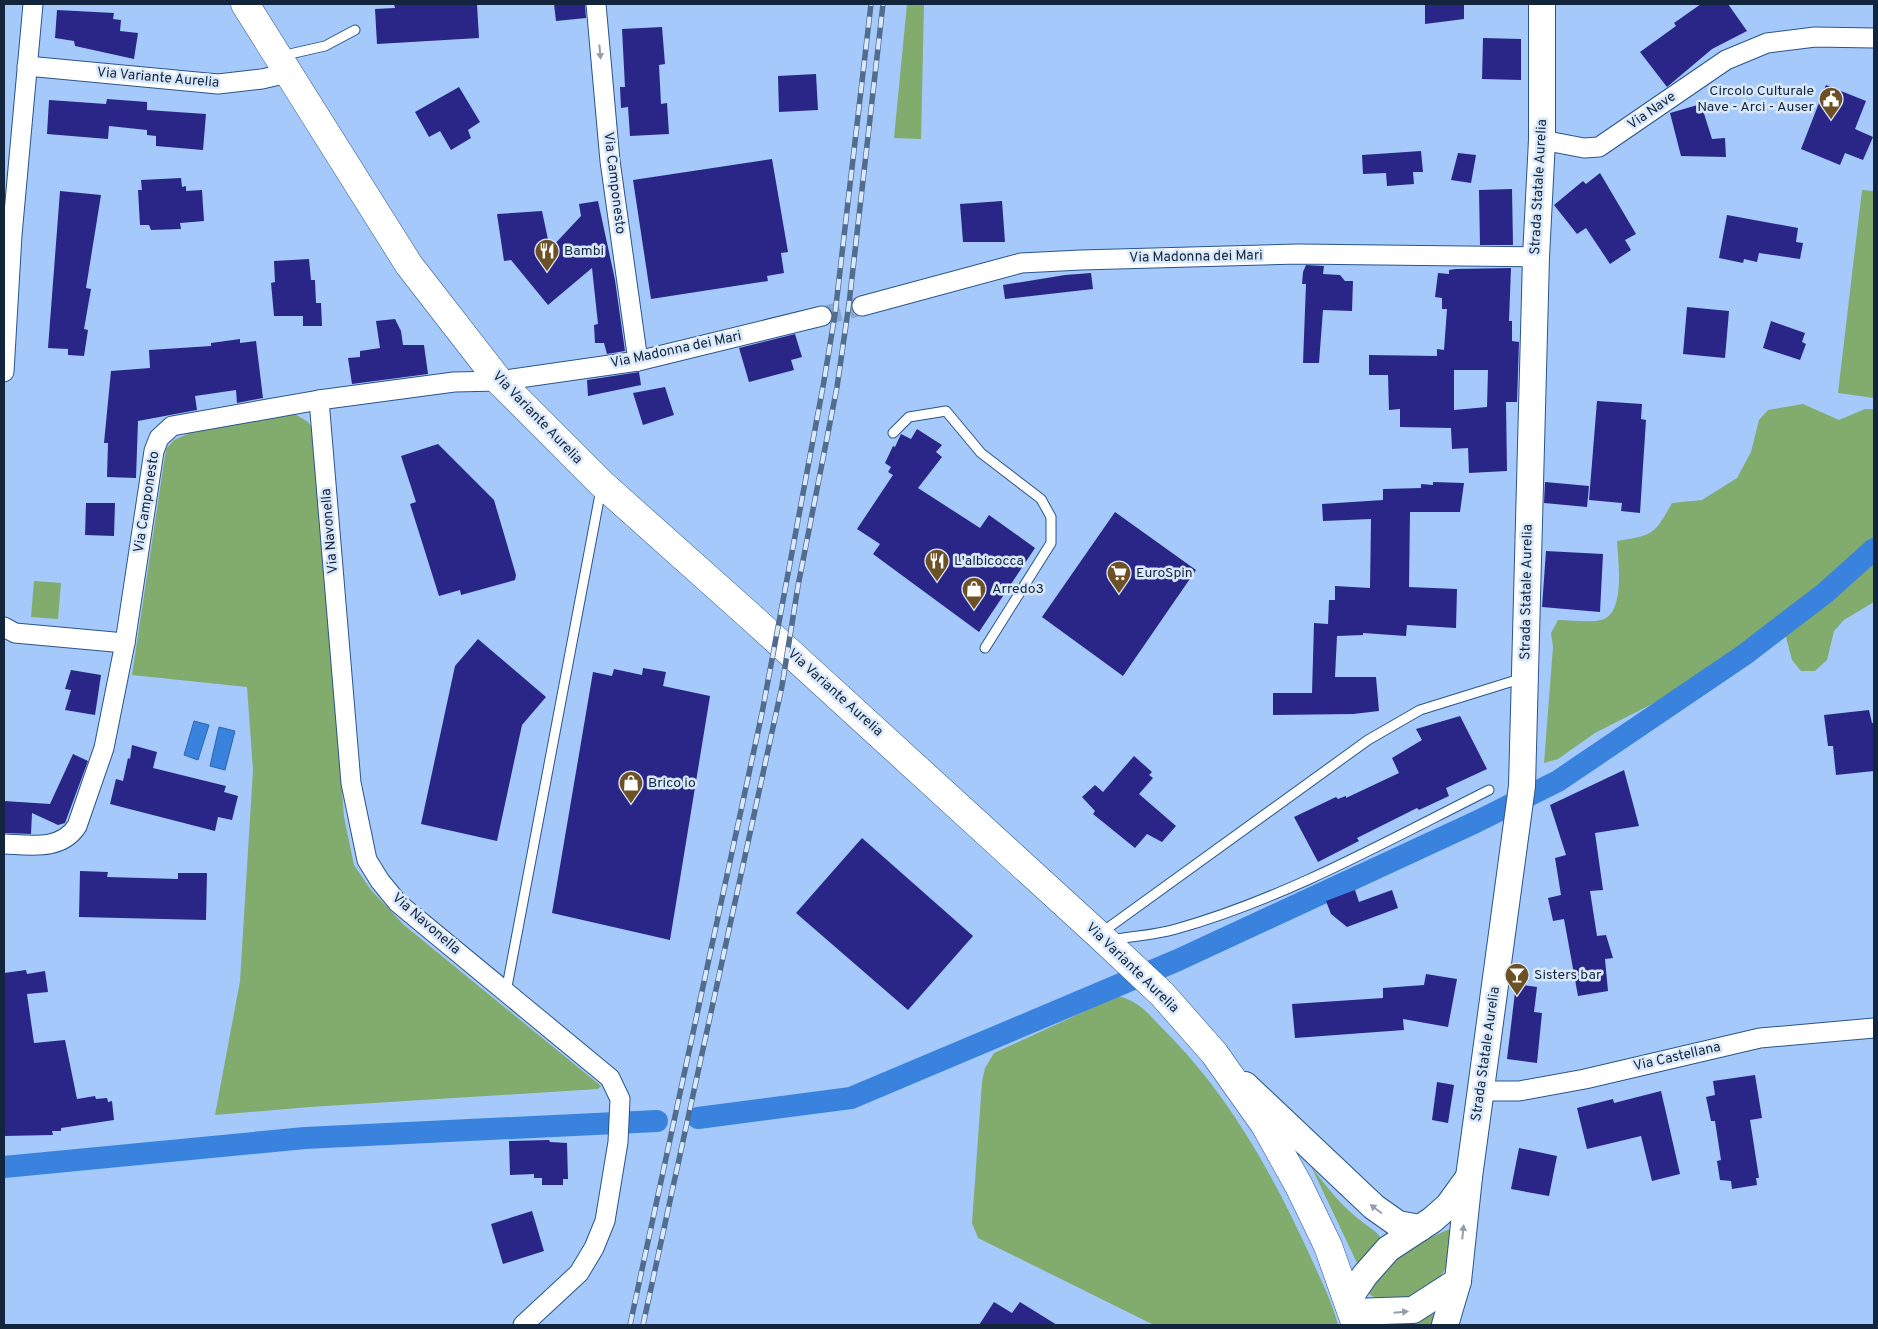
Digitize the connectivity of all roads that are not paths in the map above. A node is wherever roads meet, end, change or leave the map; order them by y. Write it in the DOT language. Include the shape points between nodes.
graph roads {
  1 [pos="33,4"];
  2 [pos="245,4"];
  3 [pos="596,4"];
  4 [pos="1542,4"];
  5 [pos="355,30"];
  6 [pos="1874,38"];
  7 [pos="283,65"];
  8 [pos="27,66"];
  9 [pos="1542,140"];
  10 [pos="1536,257"];
  11 [pos="862,306"];
  12 [pos="822,316"];
  13 [pos="638,361"];
  14 [pos="4,372"];
  15 [pos="499,382"];
  16 [pos="319,400"];
  17 [pos="893,433"];
  18 [pos="602,484"];
  19 [pos="4,627"];
  20 [pos="125,643"];
  21 [pos="984,648"];
  22 [pos="1525,678"];
  23 [pos="1489,790"];
  24 [pos="4,844"];
  25 [pos="1109,944"];
  26 [pos="506,992"];
  27 [pos="1874,1028"];
  28 [pos="1216,1056"];
  29 [pos="1480,1091"];
  30 [pos="1469,1177"];
  31 [pos="1420,1228"];
  32 [pos="1458,1281"];
  33 [pos="1352,1313"];
  34 [pos="523,1325"];
  35 [pos="1445,1325"];
  1 -- 8 [label="street"];
  2 -- 7 [label="main road, Via Variante Aurelia"];
  3 -- 13 [label="street, Via Camponesto, one-way" via="610,160"];
  4 -- 9 [label="main road, Strada Statale Aurelia"];
  5 -- 7 [label="lane"];
  6 -- 9 [label="street, Via Nave" via="1814,37 1768,43 1726,60 1599,147 1584,148"];
  7 -- 8 [label="street, Via Variante Aurelia" via="262,79 218,84"];
  7 -- 15 [label="main road, Via Variante Aurelia" via="409,265"];
  8 -- 14 [label="street"];
  9 -- 10 [label="main road, Strada Statale Aurelia"];
  10 -- 11 [label="street, Via Madonna dei Mari" via="1298,254 1021,263"];
  10 -- 22 [label="main road, Strada Statale Aurelia"];
  12 -- 13 [label="street, Via Madonna dei Mari"];
  13 -- 15 [label="street, Via Madonna dei Mari"];
  15 -- 16 [label="street, Via Camponesto" via="454,382"];
  15 -- 18 [label="main road, Via Variante Aurelia"];
  16 -- 20 [label="street, Via Camponesto" via="172,426 159,438 154,450"];
  16 -- 26 [label="street, Via Navonella" via="351,783 367,860 398,903"];
  17 -- 21 [label="lane" via="909,417 946,411 981,453 1041,498 1052,517 1050,543"];
  18 -- 25 [label="main road, Via Variante Aurelia"];
  18 -- 26 [label="lane"];
  19 -- 20 [label="street" via="15,633"];
  20 -- 24 [label="street, Via Camponesto" via="104,748 73,834 49,845"];
  22 -- 25 [label="lane" via="1420,710 1368,740"];
  22 -- 29 [label="main road, Strada Statale Aurelia" via="1521,798"];
  23 -- 25 [label="lane" via="1328,870 1238,909 1174,930"];
  25 -- 28 [label="main road, Via Variante Aurelia" via="1162,994"];
  26 -- 34 [label="street, Via Navonella" via="610,1078 620,1099 618,1142 605,1221 594,1248 579,1273"];
  27 -- 29 [label="street, Via Castellana" via="1760,1038 1585,1079 1519,1090"];
  31 -- 28 [label="main road, one-way" via="1398,1224 1374,1207"];
  28 -- 33 [label="main road, Via Variante Aurelia" via="1265,1125 1299,1186 1328,1246"];
  29 -- 30 [label="main road, Strada Statale Aurelia"];
  30 -- 31 [label="main road, Strada Statale Aurelia" via="1448,1206"];
  32 -- 30 [label="main road, Strada Statale Aurelia, one-way"];
  31 -- 33 [label="main road, Strada Statale Aurelia" via="1388,1249 1365,1275"];
  33 -- 32 [label="main road, one-way" via="1413,1310"];
  32 -- 35 [label="main road, Strada Statale Aurelia"];
}
